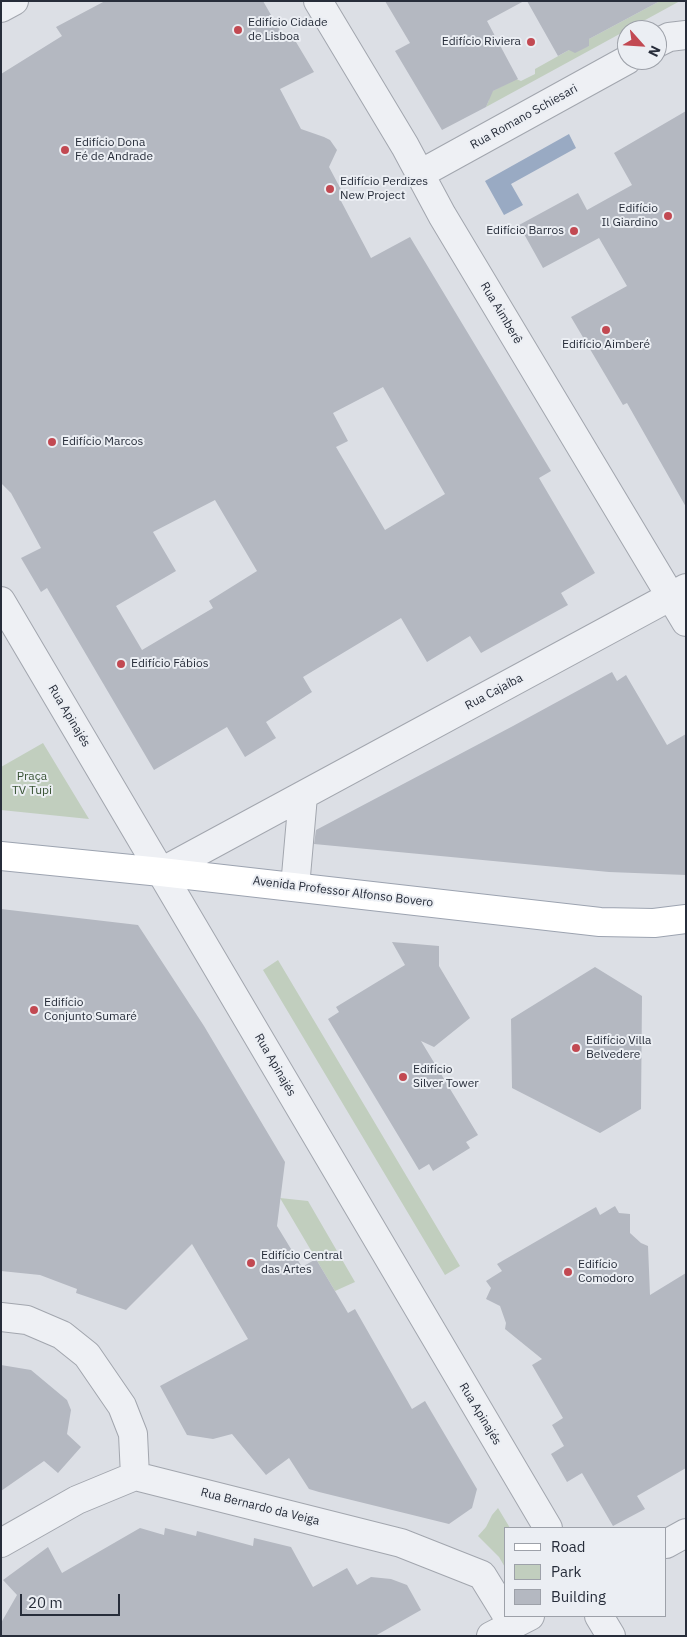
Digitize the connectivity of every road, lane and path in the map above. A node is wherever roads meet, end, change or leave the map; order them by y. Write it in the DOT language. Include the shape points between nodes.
graph roads {
  1 [pos="14,1"];
  2 [pos="318,1"];
  3 [pos="1,8"];
  4 [pos="617,66"];
  5 [pos="420,174"];
  6 [pos="678,592"];
  7 [pos="1,601"];
  8 [pos="686,622"];
  9 [pos="303,796"];
  10 [pos="1,856"];
  11 [pos="161,872"];
  12 [pos="295,887"];
  13 [pos="686,919"];
  14 [pos="1,1317"];
  15 [pos="135,1476"];
  16 [pos="547,1527"];
  17 [pos="686,1533"];
  18 [pos="1,1543"];
  19 [pos="667,1543"];
  20 [pos="504,1612"];
  21 [pos="600,1617"];
  22 [pos="610,1636"];
  1 -- 3 [label="street"];
  2 -- 5 [label="street, Rua Aimberê"];
  4 -- 5 [label="street, Rua Romano Schiesari"];
  5 -- 6 [label="street, Rua Aimberê" via="442,215"];
  6 -- 8 [label="street, Rua Aimberê"];
  6 -- 9 [label="street, Rua Cajaíba"];
  7 -- 11 [label="street, Rua Apinajés"];
  9 -- 11 [label="street, Rua Cajaíba"];
  9 -- 12 [label="street"];
  10 -- 11 [label="main road, Avenida Professor Alfonso Bovero"];
  11 -- 12 [label="main road, Avenida Professor Alfonso Bovero"];
  11 -- 16 [label="street, Rua Apinajés"];
  12 -- 13 [label="main road, Avenida Professor Alfonso Bovero" via="600,922 654,923"];
  14 -- 15 [label="street" via="27,1320 62,1335 87,1355 122,1406 133,1434"];
  15 -- 18 [label="street" via="77,1500"];
  15 -- 20 [label="street, Rua Bernardo da Veiga" via="401,1543 482,1575"];
  17 -- 19 [label="street"];
  21 -- 22 [label="street"];
}
